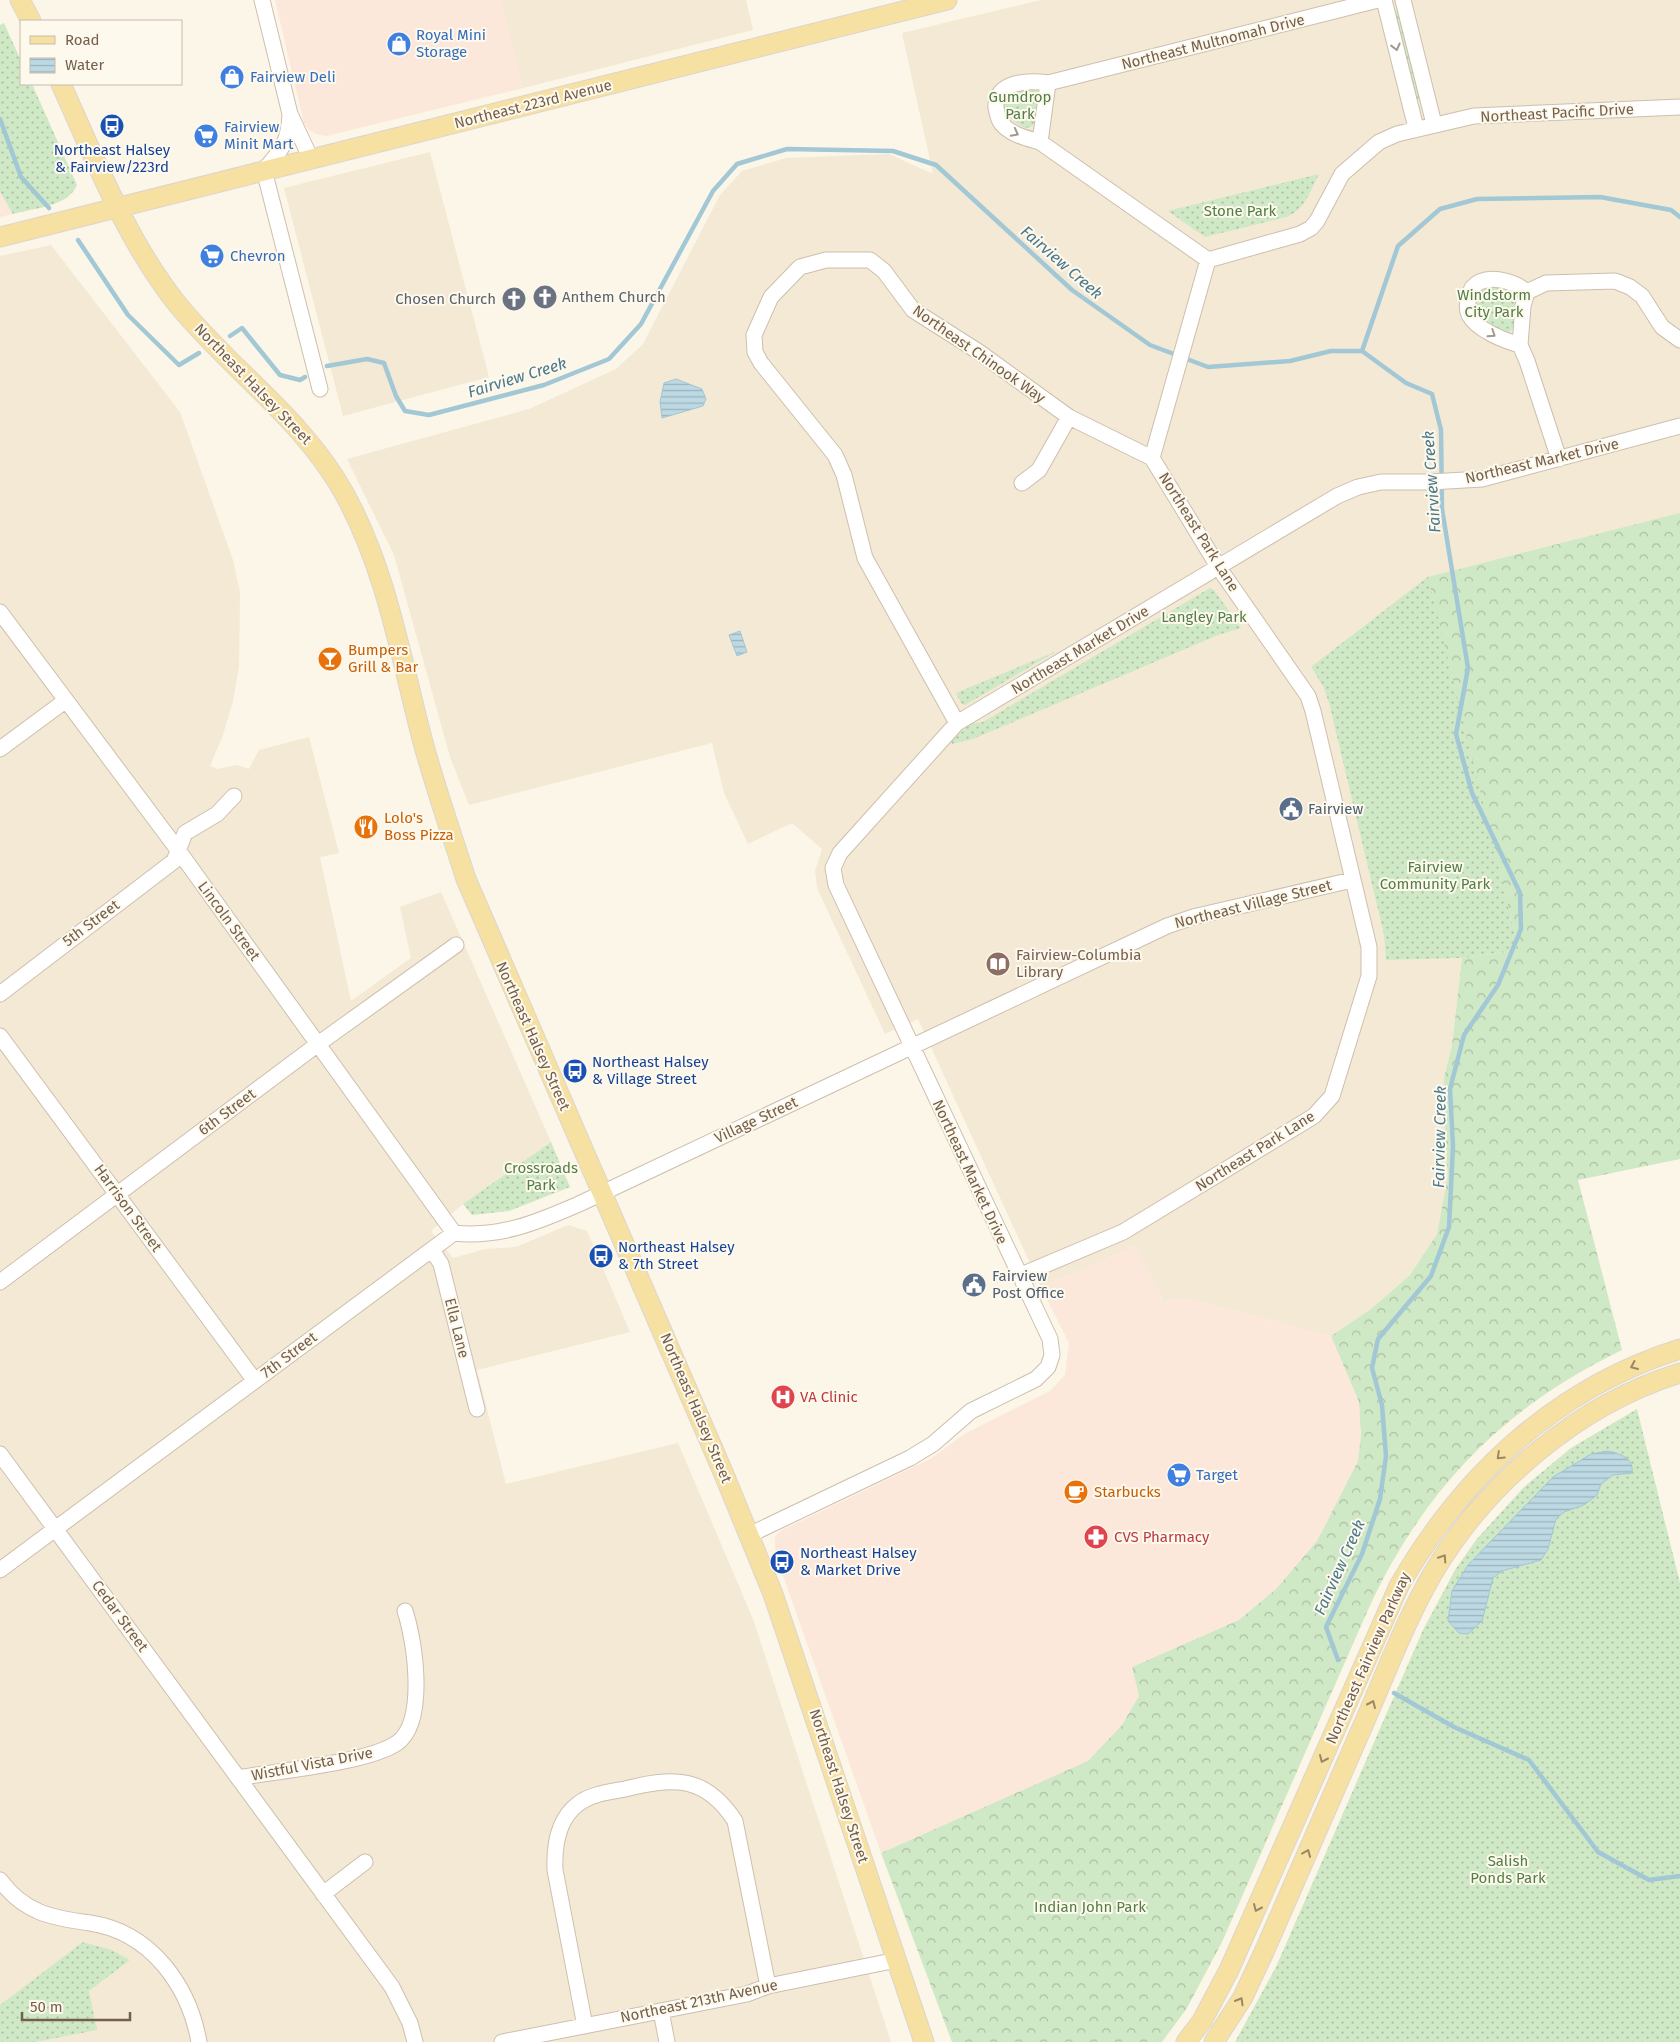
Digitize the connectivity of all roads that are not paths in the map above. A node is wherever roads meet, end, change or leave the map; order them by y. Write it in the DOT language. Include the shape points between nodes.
graph roads {
  1 [pos="20,0"];
  2 [pos="262,0"];
  3 [pos="947,0"];
  4 [pos="1378,0"];
  5 [pos="1384,0"];
  6 [pos="1403,0"];
  7 [pos="30,20"];
  8 [pos="1048,83"];
  9 [pos="61,85"];
  10 [pos="1680,107"];
  11 [pos="290,114"];
  12 [pos="1434,124"];
  13 [pos="1416,128"];
  14 [pos="1040,142"];
  15 [pos="310,159"];
  16 [pos="264,170"];
  17 [pos="119,207"];
  18 [pos="0,237"];
  19 [pos="1208,260"];
  20 [pos="1527,292"];
  21 [pos="1680,340"];
  22 [pos="1520,345"];
  23 [pos="320,389"];
  24 [pos="1069,418"];
  25 [pos="1680,426"];
  26 [pos="1152,458"];
  27 [pos="1559,459"];
  28 [pos="1022,483"];
  29 [pos="1219,568"];
  30 [pos="0,612"];
  31 [pos="65,701"];
  32 [pos="958,723"];
  33 [pos="0,748"];
  34 [pos="234,796"];
  35 [pos="178,850"];
  36 [pos="1352,880"];
  37 [pos="456,945"];
  38 [pos="0,994"];
  39 [pos="0,1036"];
  40 [pos="318,1044"];
  41 [pos="911,1047"];
  42 [pos="117,1194"];
  43 [pos="602,1194"];
  44 [pos="454,1233"];
  45 [pos="432,1250"];
  46 [pos="1019,1276"];
  47 [pos="0,1282"];
  48 [pos="1680,1349"];
  49 [pos="1680,1374"];
  50 [pos="255,1381"];
  51 [pos="477,1409"];
  52 [pos="0,1454"];
  53 [pos="56,1528"];
  54 [pos="749,1535"];
  55 [pos="0,1570"];
  56 [pos="405,1611"];
  57 [pos="238,1778"];
  58 [pos="365,1862"];
  59 [pos="3,1889"];
  60 [pos="323,1894"];
  61 [pos="897,1960"];
  62 [pos="768,1986"];
  63 [pos="661,2011"];
  64 [pos="585,2026"];
  65 [pos="199,2042"];
  66 [pos="415,2042"];
  67 [pos="502,2042"];
  68 [pos="667,2042"];
  69 [pos="924,2042"];
  70 [pos="1186,2042"];
  71 [pos="1214,2042"];
  1 -- 7 [label="main road"];
  2 -- 11 [label="street"];
  3 -- 15 [label="main road, Northeast 223rd Avenue"];
  4 -- 8 [label="street, Northeast Multnomah Drive"];
  5 -- 13 [label="street, one-way"];
  6 -- 12 [label="street"];
  8 -- 14 [label="street"];
  8 -- 14 [label="street, Northeast Multnomah Drive, one-way" via="1034,81 1006,87 996,104 1000,122 1008,129 1016,135"];
  9 -- 17 [label="main road, Northeast Halsey Street"];
  10 -- 12 [label="street, Northeast Pacific Drive" via="1474,116"];
  11 -- 15 [label="street"];
  11 -- 16 [label="street" via="286,140"];
  12 -- 13 [label="street"];
  13 -- 19 [label="street" via="1379,142 1342,174 1311,228"];
  14 -- 19 [label="street, Northeast Multnomah Drive"];
  15 -- 16 [label="main road, Northeast 223rd Avenue"];
  16 -- 17 [label="main road, Northeast 223rd Avenue"];
  16 -- 23 [label="street"];
  17 -- 18 [label="main road, Northeast 223rd Avenue"];
  17 -- 43 [label="main road, Northeast Halsey Street" via="148,263 174,300 309,442 358,518 380,576 435,785 466,879"];
  19 -- 26 [label="street, Northeast Park Lane"];
  20 -- 21 [label="street" via="1546,284 1615,281 1642,296 1662,327"];
  20 -- 22 [label="street"];
  20 -- 22 [label="street, one-way" via="1511,281 1484,281 1476,284 1469,295 1468,314 1474,321 1503,341"];
  22 -- 27 [label="street"];
  24 -- 26 [label="street, Northeast Chinook Way"];
  24 -- 28 [label="street" via="1039,470"];
  24 -- 32 [label="street, Northeast Chinook Way" via="979,352 913,310 884,271 870,260 826,260 800,267 771,297 754,336 754,352 761,363 835,455 844,475 864,558"];
  25 -- 27 [label="street, Northeast Market Drive"];
  26 -- 29 [label="street, Northeast Park Lane"];
  27 -- 29 [label="street, Northeast Market Drive" via="1482,479 1380,482 1358,487 1337,496"];
  29 -- 32 [label="street, Northeast Market Drive"];
  29 -- 36 [label="street, Northeast Park Lane" via="1308,696"];
  30 -- 31 [label="street, Lincoln Street"];
  31 -- 33 [label="street"];
  31 -- 35 [label="street, Lincoln Street"];
  32 -- 41 [label="street, Northeast Market Drive" via="840,854 833,868 836,885"];
  34 -- 35 [label="street, 5th Street" via="217,814 185,833"];
  35 -- 38 [label="street, 5th Street" via="174,861"];
  35 -- 40 [label="street, Lincoln Street"];
  36 -- 41 [label="street, Northeast Village Street" via="1167,926"];
  36 -- 46 [label="street, Northeast Park Lane" via="1369,947 1369,976 1332,1096 1314,1116 1123,1232"];
  37 -- 40 [label="street, 6th Street"];
  39 -- 42 [label="street, Harrison Street"];
  40 -- 42 [label="street, 6th Street"];
  40 -- 44 [label="street, Lincoln Street"];
  41 -- 43 [label="street, Village Street"];
  41 -- 46 [label="street, Northeast Market Drive"];
  42 -- 47 [label="street, 6th Street"];
  42 -- 50 [label="street, Harrison Street"];
  43 -- 44 [label="street" via="519,1228 495,1234"];
  43 -- 54 [label="main road, Northeast Halsey Street"];
  44 -- 45 [label="street, 7th Street"];
  45 -- 50 [label="street, 7th Street"];
  45 -- 51 [label="street, Ella Lane" via="441,1264"];
  46 -- 54 [label="street, Northeast Market Drive" via="1050,1339 1052,1355 1048,1367 1036,1379 971,1411 933,1444 910,1458"];
  48 -- 70 [label="main road, Northeast Fairview Parkway, one-way" via="1611,1377 1536,1424 1466,1490 1426,1540 1399,1586 1230,1970"];
  71 -- 49 [label="main road, Northeast Fairview Parkway, one-way" via="1243,1997 1416,1605 1451,1545 1490,1497 1561,1434 1624,1396"];
  50 -- 53 [label="street, 7th Street"];
  52 -- 53 [label="street, Cedar Street"];
  53 -- 55 [label="street, 7th Street"];
  53 -- 57 [label="street, Cedar Street"];
  54 -- 61 [label="main road, Northeast Halsey Street" via="797,1660"];
  56 -- 57 [label="street, Wistful Vista Drive" via="415,1656 415,1700 413,1719 399,1742 359,1757"];
  57 -- 60 [label="street, Cedar Street"];
  58 -- 60 [label="street"];
  59 -- 65 [label="street" via="40,1913 107,1928 152,1952 175,1977 183,1992 196,2024"];
  60 -- 66 [label="street, Cedar Street" via="392,1987 410,2022"];
  61 -- 62 [label="street, Northeast 213th Avenue"];
  61 -- 69 [label="main road, Northeast Halsey Street"];
  62 -- 63 [label="street, Northeast 213th Avenue" via="747,1994"];
  62 -- 64 [label="street" via="735,1821 724,1805 695,1784 678,1780 644,1784 595,1796 578,1804 558,1835 554,1852 555,1870"];
  63 -- 64 [label="street, Northeast 213th Avenue"];
  63 -- 68 [label="street"];
  64 -- 67 [label="street, Northeast 213th Avenue"];
}
